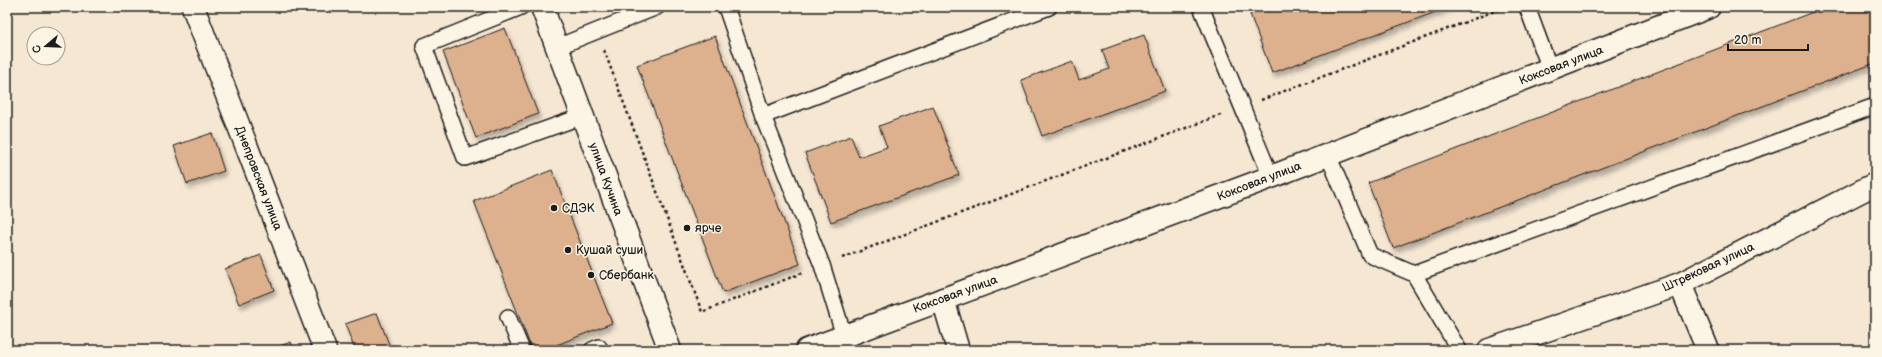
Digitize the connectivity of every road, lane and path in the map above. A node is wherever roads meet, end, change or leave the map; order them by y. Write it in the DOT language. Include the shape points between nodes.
graph roads {
  1 [pos="193,7"];
  2 [pos="521,7"];
  3 [pos="542,7"];
  4 [pos="657,7"];
  5 [pos="726,7"];
  6 [pos="1049,7"];
  7 [pos="1201,7"];
  8 [pos="1506,7"];
  9 [pos="1527,7"];
  10 [pos="1709,7"];
  11 [pos="597,31"];
  12 [pos="557,47"];
  13 [pos="1550,69"];
  14 [pos="1875,106"];
  15 [pos="1242,107"];
  16 [pos="583,116"];
  17 [pos="763,116"];
  18 [pos="1328,155"];
  19 [pos="1271,177"];
  20 [pos="1875,184"];
  21 [pos="822,266"];
  22 [pos="1414,274"];
  23 [pos="1680,284"];
  24 [pos="943,299"];
  25 [pos="508,317"];
  26 [pos="844,336"];
  27 [pos="325,350"];
  28 [pos="522,350"];
  29 [pos="670,350"];
  30 [pos="807,350"];
  31 [pos="958,350"];
  32 [pos="1459,350"];
  33 [pos="1489,350"];
  34 [pos="1708,350"];
  1 -- 27 [label="main road, Днепровская улица"];
  2 -- 16 [label="lane" via="424,46 465,158"];
  3 -- 12 [label="main road, улица Кучина"];
  4 -- 11 [label="lane"];
  5 -- 17 [label="lane"];
  6 -- 17 [label="lane"];
  7 -- 15 [label="lane"];
  8 -- 15 [label="path"];
  9 -- 13 [label="lane"];
  10 -- 13 [label="main road, Коксовая улица"];
  11 -- 12 [label="lane"];
  11 -- 21 [label="path" via="702,312"];
  12 -- 16 [label="main road, улица Кучина"];
  13 -- 18 [label="main road, Коксовая улица"];
  14 -- 22 [label="lane"];
  15 -- 19 [label="lane"];
  15 -- 21 [label="path"];
  16 -- 29 [label="main road, улица Кучина"];
  17 -- 21 [label="lane"];
  18 -- 19 [label="main road, Коксовая улица"];
  18 -- 22 [label="lane" via="1370,256"];
  19 -- 24 [label="main road, Коксовая улица"];
  20 -- 23 [label="main road, Штрековая улица"];
  21 -- 26 [label="lane"];
  22 -- 32 [label="lane"];
  23 -- 33 [label="main road, Штрековая улица"];
  23 -- 34 [label="main road"];
  24 -- 26 [label="main road, Коксовая улица"];
  24 -- 31 [label="main road"];
  25 -- 28 [label="lane"];
  26 -- 30 [label="main road, Коксовая улица"];
}
